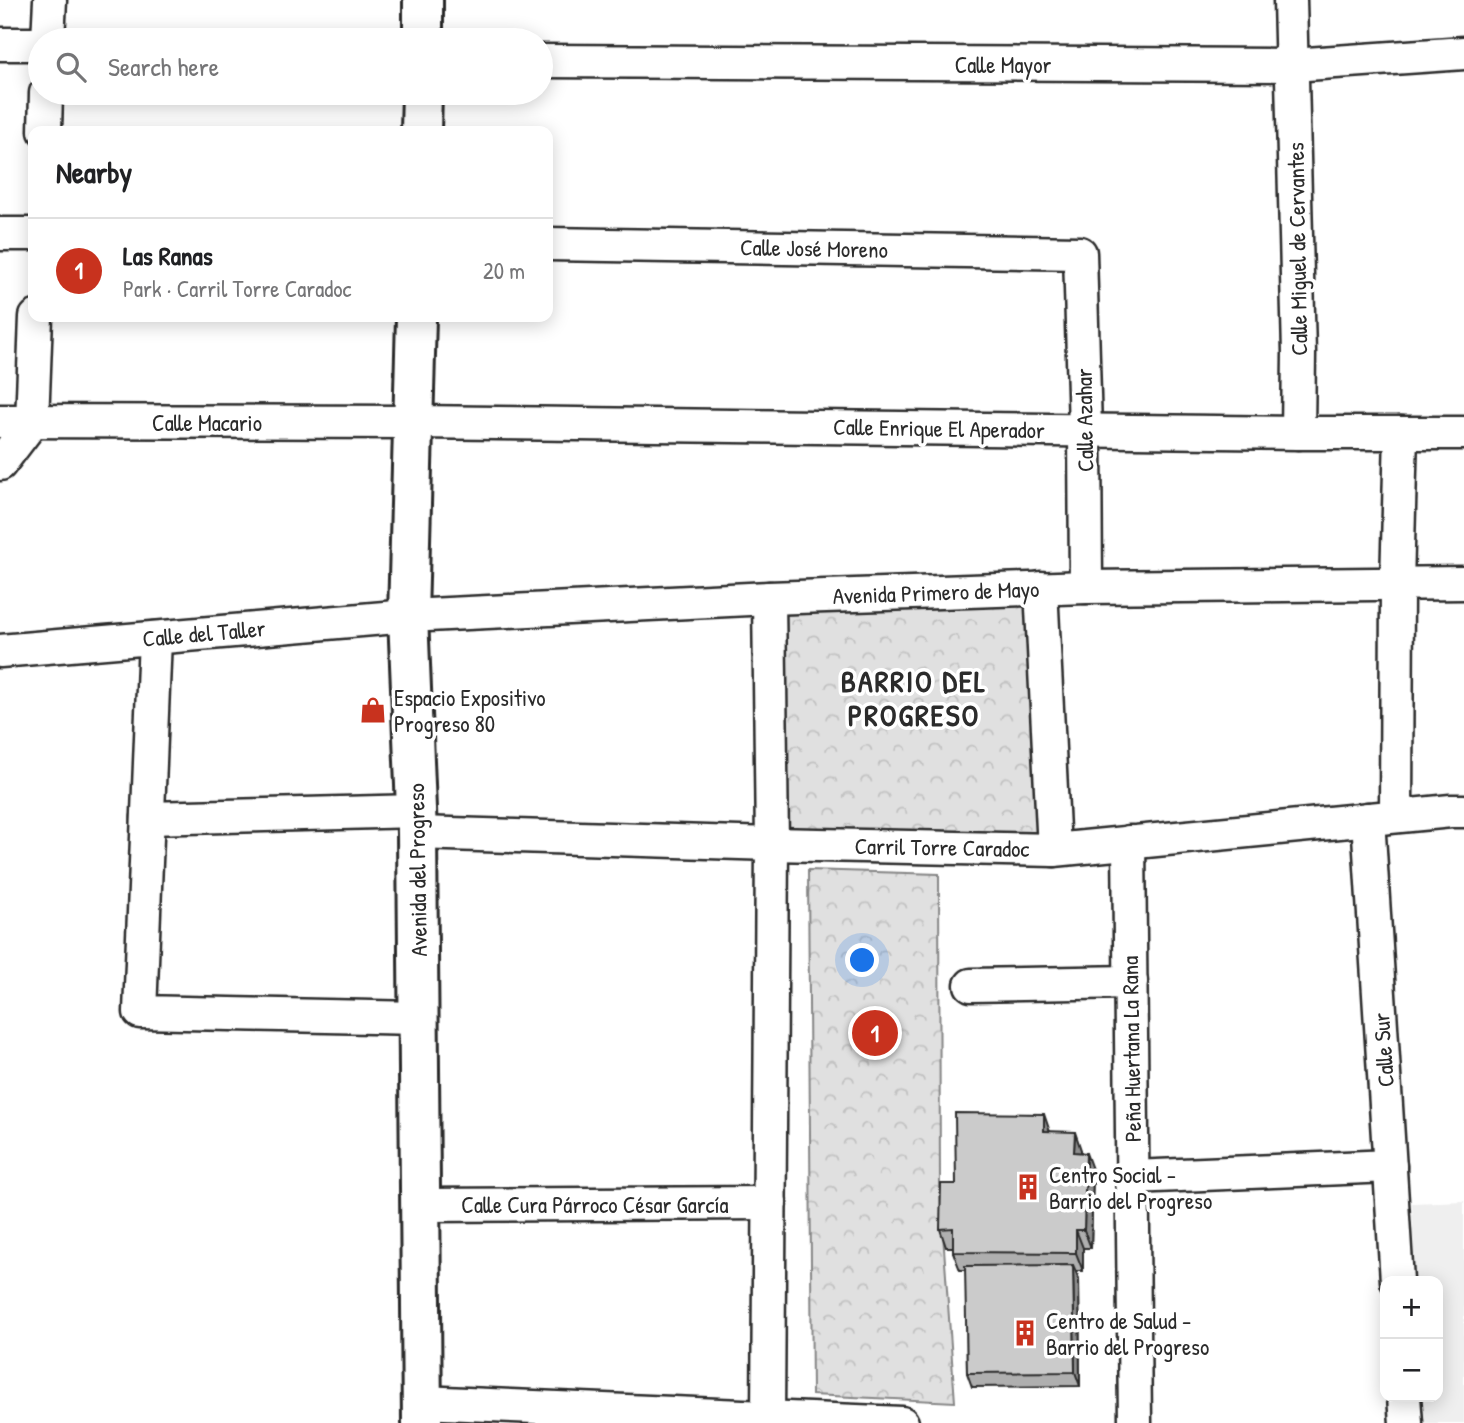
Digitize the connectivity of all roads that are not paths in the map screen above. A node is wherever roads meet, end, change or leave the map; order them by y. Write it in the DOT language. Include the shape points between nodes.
graph roads {
  1 [pos="50,0"];
  2 [pos="423,0"];
  3 [pos="1290,0"];
  4 [pos="49,28"];
  5 [pos="423,28"];
  6 [pos="0,44"];
  7 [pos="28,44"];
  8 [pos="1464,52"];
  9 [pos="553,61"];
  10 [pos="1292,65"];
  11 [pos="45,105"];
  12 [pos="422,105"];
  13 [pos="44,126"];
  14 [pos="421,126"];
  15 [pos="0,234"];
  16 [pos="28,234"];
  17 [pos="553,244"];
  18 [pos="1080,253"];
  19 [pos="36,322"];
  20 [pos="416,322"];
  21 [pos="0,421"];
  22 [pos="32,422"];
  23 [pos="414,422"];
  24 [pos="1085,430"];
  25 [pos="1298,433"];
  26 [pos="1401,433"];
  27 [pos="1464,433"];
  28 [pos="0,464"];
  29 [pos="1464,583"];
  30 [pos="1397,584"];
  31 [pos="1086,587"];
  32 [pos="1041,588"];
  33 [pos="769,598"];
  34 [pos="408,616"];
  35 [pos="155,638"];
  36 [pos="0,651"];
  37 [pos="1464,811"];
  38 [pos="148,818"];
  39 [pos="1382,818"];
  40 [pos="417,822"];
  41 [pos="1129,842"];
  42 [pos="772,844"];
  43 [pos="1054,850"];
  44 [pos="1131,982"];
  45 [pos="971,985"];
  46 [pos="419,1018"];
  47 [pos="1390,1166"];
  48 [pos="1133,1177"];
  49 [pos="770,1203"];
  50 [pos="421,1205"];
  51 [pos="1397,1276"];
  52 [pos="1405,1402"];
  53 [pos="422,1412"];
  54 [pos="768,1418"];
  55 [pos="902,1423"];
  56 [pos="1135,1423"];
  57 [pos="1406,1423"];
  1 -- 4 [label="street"];
  2 -- 5 [label="main road"];
  3 -- 10 [label="street, Calle Miguel de Cervantes"];
  6 -- 7 [label="street"];
  8 -- 10 [label="street, Calle Mayor"];
  9 -- 10 [label="street, Calle Mayor"];
  10 -- 25 [label="street, Calle Miguel de Cervantes"];
  11 -- 13 [label="street"];
  12 -- 14 [label="main road"];
  15 -- 16 [label="street"];
  17 -- 18 [label="street, Calle José Moreno"];
  18 -- 24 [label="street, Calle Azahar"];
  19 -- 22 [label="street"];
  20 -- 23 [label="main road, Avenida del Progreso"];
  21 -- 22 [label="street, Calle Macario"];
  22 -- 23 [label="street, Calle Macario"];
  22 -- 28 [label="street"];
  23 -- 24 [label="street, Calle Enrique El Aperador"];
  23 -- 34 [label="main road, Avenida del Progreso"];
  24 -- 25 [label="street, Calle Enrique El Aperador"];
  24 -- 31 [label="street, Calle Azahar"];
  25 -- 26 [label="street, Calle Enrique El Aperador"];
  26 -- 27 [label="street, Calle Enrique El Aperador"];
  26 -- 30 [label="street, Calle Sur"];
  29 -- 30 [label="street, Avenida Primero de Mayo"];
  30 -- 31 [label="street, Avenida Primero de Mayo"];
  30 -- 39 [label="street, Calle Sur"];
  31 -- 32 [label="street, Avenida Primero de Mayo"];
  32 -- 33 [label="street, Avenida Primero de Mayo"];
  32 -- 43 [label="street"];
  33 -- 34 [label="street, Avenida Primero de Mayo"];
  33 -- 42 [label="street"];
  34 -- 35 [label="street, Calle del Taller"];
  34 -- 40 [label="main road, Avenida del Progreso"];
  35 -- 36 [label="street, Calle del Taller"];
  35 -- 38 [label="street"];
  37 -- 39 [label="street, Carril Torre Caradoc"];
  38 -- 40 [label="street, Carril Torre Caradoc"];
  38 -- 46 [label="street" via="140,1012"];
  39 -- 41 [label="street, Carril Torre Caradoc"];
  39 -- 47 [label="street, Calle Sur"];
  40 -- 42 [label="street, Carril Torre Caradoc"];
  40 -- 46 [label="main road, Avenida del Progreso"];
  41 -- 43 [label="street, Carril Torre Caradoc"];
  41 -- 44 [label="street, Peña Huertana La Rana"];
  42 -- 43 [label="street, Carril Torre Caradoc"];
  42 -- 49 [label="street"];
  44 -- 45 [label="street"];
  44 -- 48 [label="street, Peña Huertana La Rana"];
  46 -- 50 [label="main road, Avenida del Progreso"];
  47 -- 48 [label="street"];
  47 -- 51 [label="street, Calle Sur"];
  48 -- 56 [label="street, Peña Huertana La Rana"];
  49 -- 50 [label="street, Calle Cura Párroco César García"];
  49 -- 54 [label="street"];
  50 -- 53 [label="main road, Avenida del Progreso"];
  52 -- 57 [label="street"];
  53 -- 54 [label="street"];
  54 -- 55 [label="street"];
}
